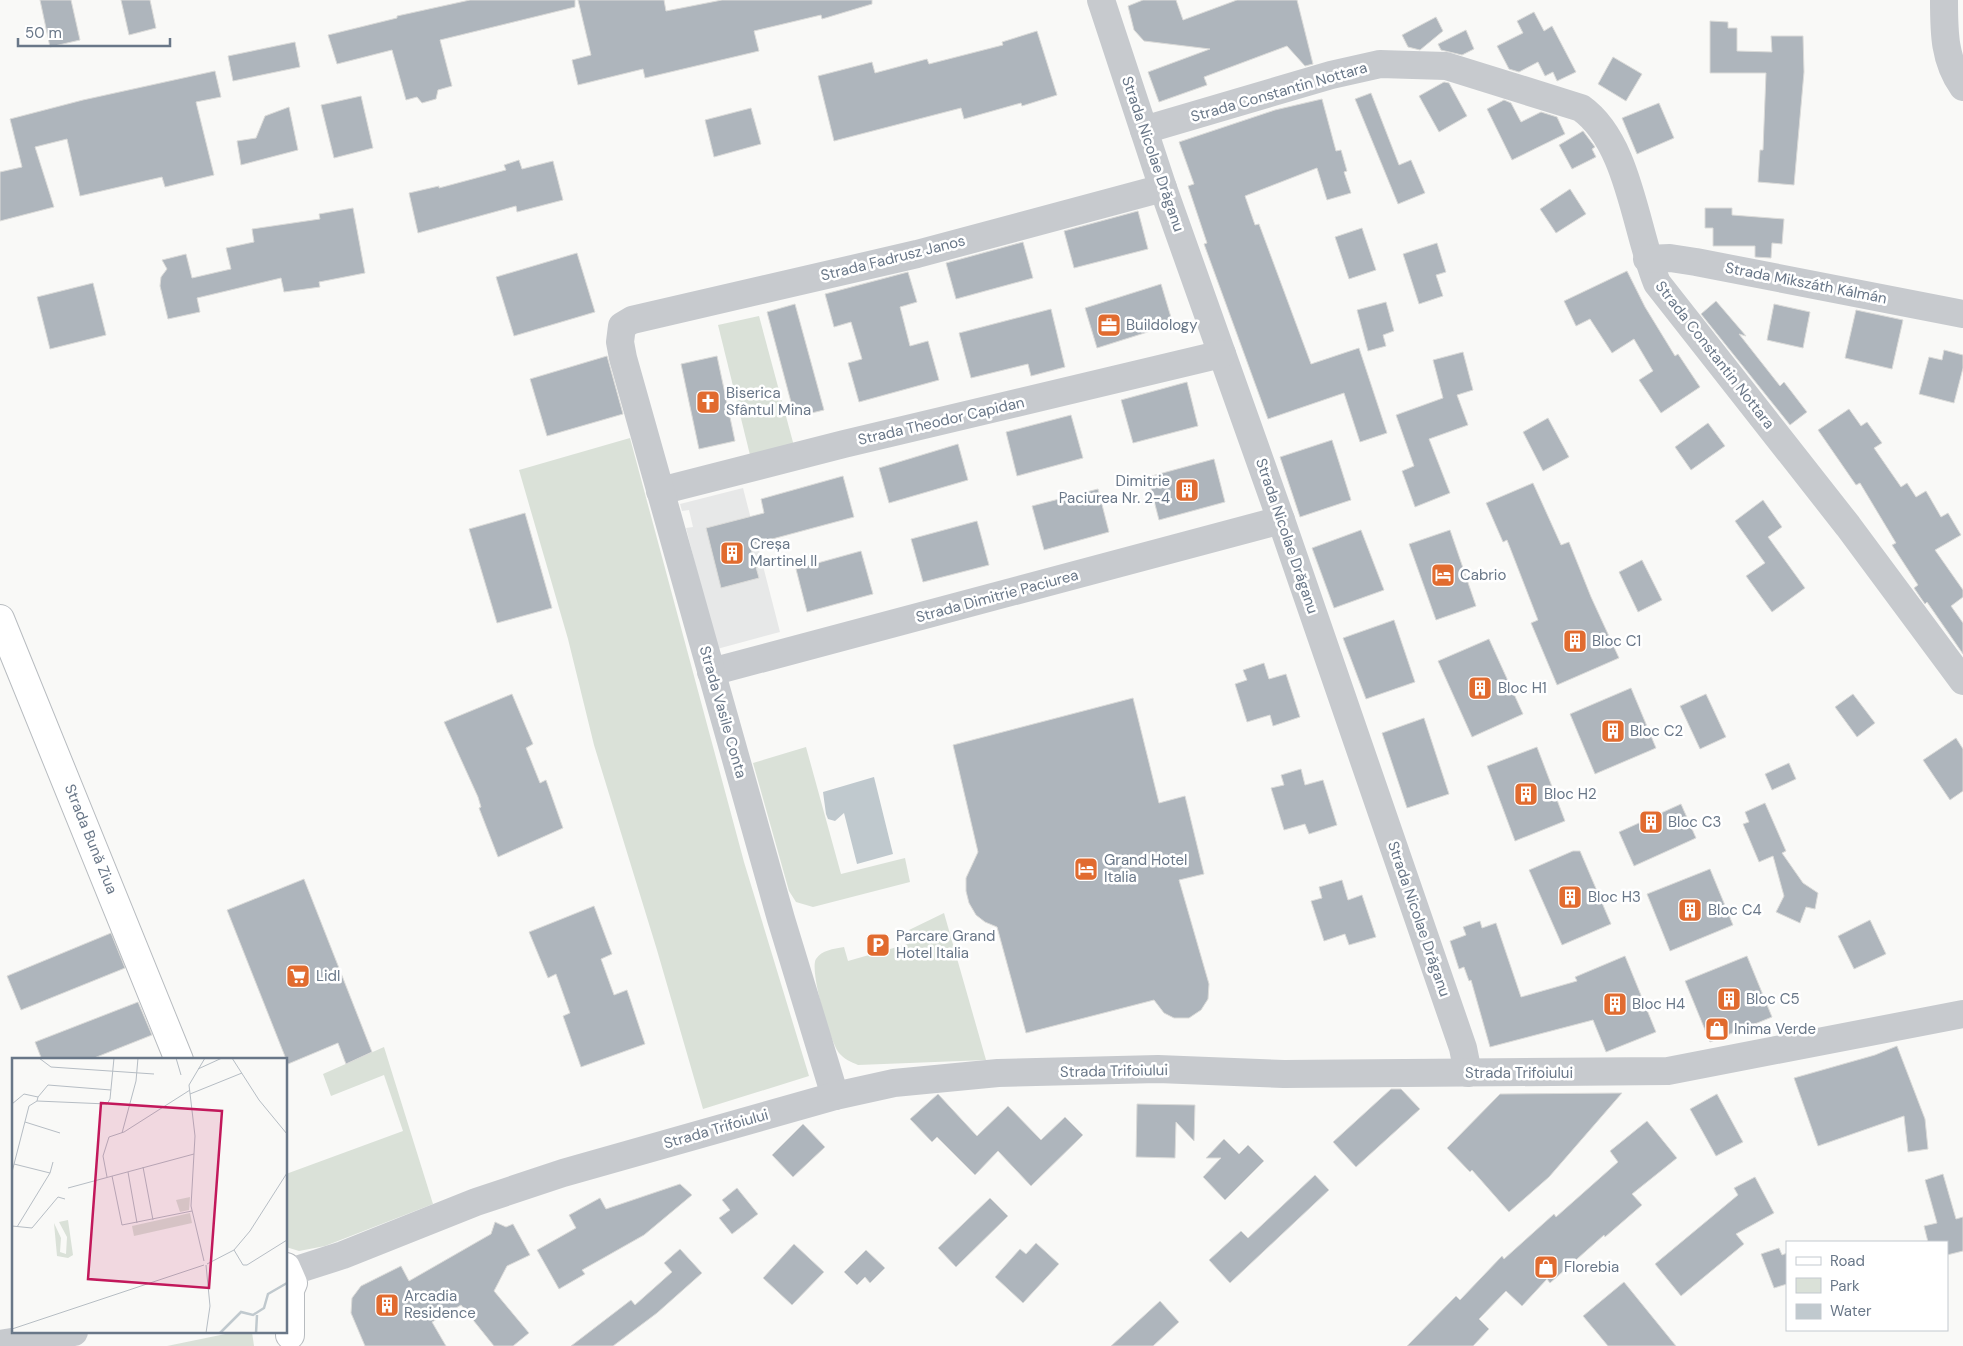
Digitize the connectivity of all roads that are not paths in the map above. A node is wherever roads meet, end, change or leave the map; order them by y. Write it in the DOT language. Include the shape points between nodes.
graph roads {
  1 [pos="1101,0"];
  2 [pos="1944,0"];
  3 [pos="1963,86"];
  4 [pos="1144,130"];
  5 [pos="1163,188"];
  6 [pos="1647,259"];
  7 [pos="1963,314"];
  8 [pos="622,326"];
  9 [pos="1222,354"];
  10 [pos="660,491"];
  11 [pos="1282,520"];
  12 [pos="0,619"];
  13 [pos="712,672"];
  14 [pos="1963,681"];
  15 [pos="1963,1014"];
  16 [pos="178,1058"];
  17 [pos="1468,1073"];
  18 [pos="835,1096"];
  19 [pos="288,1283"];
  20 [pos="62,1334"];
  21 [pos="290,1337"];
  22 [pos="0,1344"];
  1 -- 4 [label="street, Strada Nicolae Drăganu"];
  2 -- 3 [label="street" via="1948,57 1952,72"];
  4 -- 5 [label="street, Strada Nicolae Drăganu"];
  4 -- 6 [label="street, Strada Constantin Nottara" via="1331,75 1380,64 1446,66 1581,108 1594,117 1619,160"];
  5 -- 8 [label="street, Strada Fadrusz Janos" via="917,254 632,320"];
  5 -- 9 [label="street, Strada Nicolae Drăganu"];
  6 -- 7 [label="street, Strada Mikszáth Kálmán" via="1696,262"];
  6 -- 14 [label="street, Strada Constantin Nottara" via="1657,283 1848,526"];
  8 -- 10 [label="street, Strada Vasile Conta" via="623,358"];
  9 -- 10 [label="street, Strada Theodor Capidan"];
  9 -- 11 [label="street, Strada Nicolae Drăganu"];
  10 -- 13 [label="street, Strada Vasile Conta"];
  11 -- 13 [label="street, Strada Dimitrie Paciurea"];
  11 -- 17 [label="street, Strada Nicolae Drăganu" via="1463,1048"];
  12 -- 16 [label="main road, Strada Bună Ziua"];
  13 -- 18 [label="street, Strada Vasile Conta" via="781,919"];
  15 -- 17 [label="street, Strada Trifoiului" via="1668,1071"];
  17 -- 18 [label="street, Strada Trifoiului" via="1284,1074 1158,1069 998,1073 914,1080"];
  18 -- 19 [label="street, Strada Trifoiului" via="563,1173 476,1202 343,1255"];
  19 -- 21 [label="main road"];
  20 -- 22 [label="street"];
}
